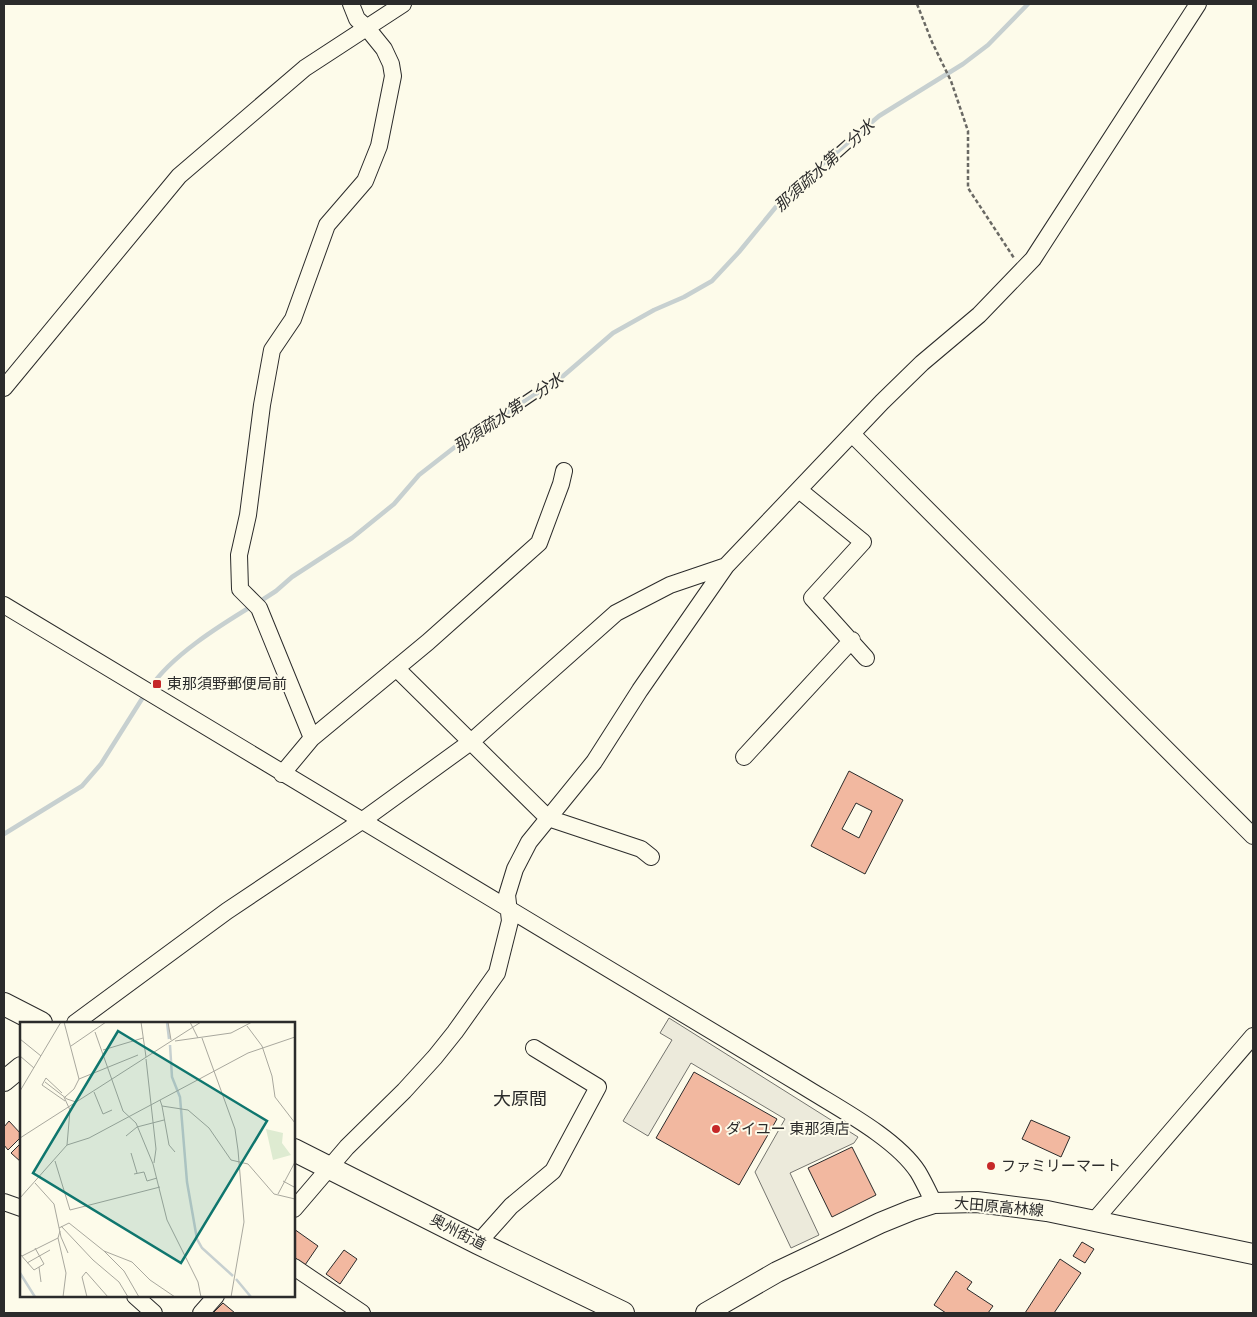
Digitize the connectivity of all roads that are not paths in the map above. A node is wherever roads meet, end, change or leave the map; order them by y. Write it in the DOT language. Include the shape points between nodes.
graph roads {
  1 [pos="352,4"];
  2 [pos="403,4"];
  3 [pos="1198,4"];
  4 [pos="367,28"];
  5 [pos="4,388"];
  6 [pos="852,434"];
  7 [pos="564,471"];
  8 [pos="799,490"];
  9 [pos="726,566"];
  10 [pos="4,605"];
  11 [pos="852,640"];
  12 [pos="866,658"];
  13 [pos="396,668"];
  14 [pos="312,738"];
  15 [pos="472,741"];
  16 [pos="744,757"];
  17 [pos="282,774"];
  18 [pos="548,818"];
  19 [pos="363,820"];
  20 [pos="1253,836"];
  21 [pos="651,857"];
  22 [pos="509,909"];
  23 [pos="4,1004"];
  24 [pos="39,1022"];
  25 [pos="76,1022"];
  26 [pos="1253,1036"];
  27 [pos="534,1048"];
  28 [pos="20,1068"];
  29 [pos="4,1081"];
  30 [pos="295,1150"];
  31 [pos="329,1167"];
  32 [pos="4,1202"];
  33 [pos="934,1203"];
  34 [pos="20,1208"];
  35 [pos="295,1208"];
  36 [pos="1094,1220"];
  37 [pos="478,1243"];
  38 [pos="1253,1254"];
  39 [pos="295,1268"];
  40 [pos="136,1297"];
  41 [pos="215,1297"];
  42 [pos="154,1313"];
  43 [pos="201,1313"];
  44 [pos="362,1313"];
  45 [pos="623,1313"];
  46 [pos="706,1313"];
  1 -- 4 [label="street" via="357,18"];
  2 -- 4 [label="street"];
  3 -- 6 [label="street" via="1032,258 979,315 922,363"];
  4 -- 5 [label="street" via="305,68 180,176"];
  4 -- 14 [label="street" via="391,64 392,76 378,146 365,182 327,225 293,319 272,350 248,515 239,555 240,589 259,608"];
  6 -- 8 [label="street"];
  6 -- 20 [label="street"];
  7 -- 13 [label="street" via="539,544"];
  8 -- 9 [label="street"];
  8 -- 11 [label="street" via="863,542 812,598"];
  9 -- 15 [label="street" via="670,585 616,613"];
  9 -- 18 [label="street" via="594,762"];
  10 -- 17 [label="street"];
  11 -- 12 [label="street"];
  11 -- 16 [label="street"];
  13 -- 14 [label="street"];
  13 -- 15 [label="street"];
  14 -- 17 [label="street"];
  15 -- 18 [label="street"];
  15 -- 19 [label="street"];
  17 -- 19 [label="street"];
  18 -- 21 [label="street" via="640,849"];
  18 -- 22 [label="street" via="529,842 516,868 508,895"];
  19 -- 22 [label="street"];
  19 -- 25 [label="street" via="227,911"];
  22 -- 31 [label="street" via="510,921 498,973 435,1057"];
  22 -- 33 [label="street" via="887,1140 918,1172"];
  23 -- 24 [label="highway"];
  26 -- 36 [label="street"];
  27 -- 37 [label="street" via="598,1086 553,1171 511,1206"];
  28 -- 29 [label="main road"];
  30 -- 31 [label="highway, 奥州街道"];
  31 -- 35 [label="street"];
  31 -- 37 [label="highway, 奥州街道"];
  32 -- 34 [label="street"];
  33 -- 36 [label="main road, 大田原高林線" via="1012,1205"];
  33 -- 46 [label="main road, 大田原高林線" via="834,1244"];
  36 -- 38 [label="main road, 大田原高林線"];
  37 -- 45 [label="highway, 奥州街道"];
  39 -- 44 [label="street"];
  40 -- 42 [label="street"];
  41 -- 43 [label="street"];
}
